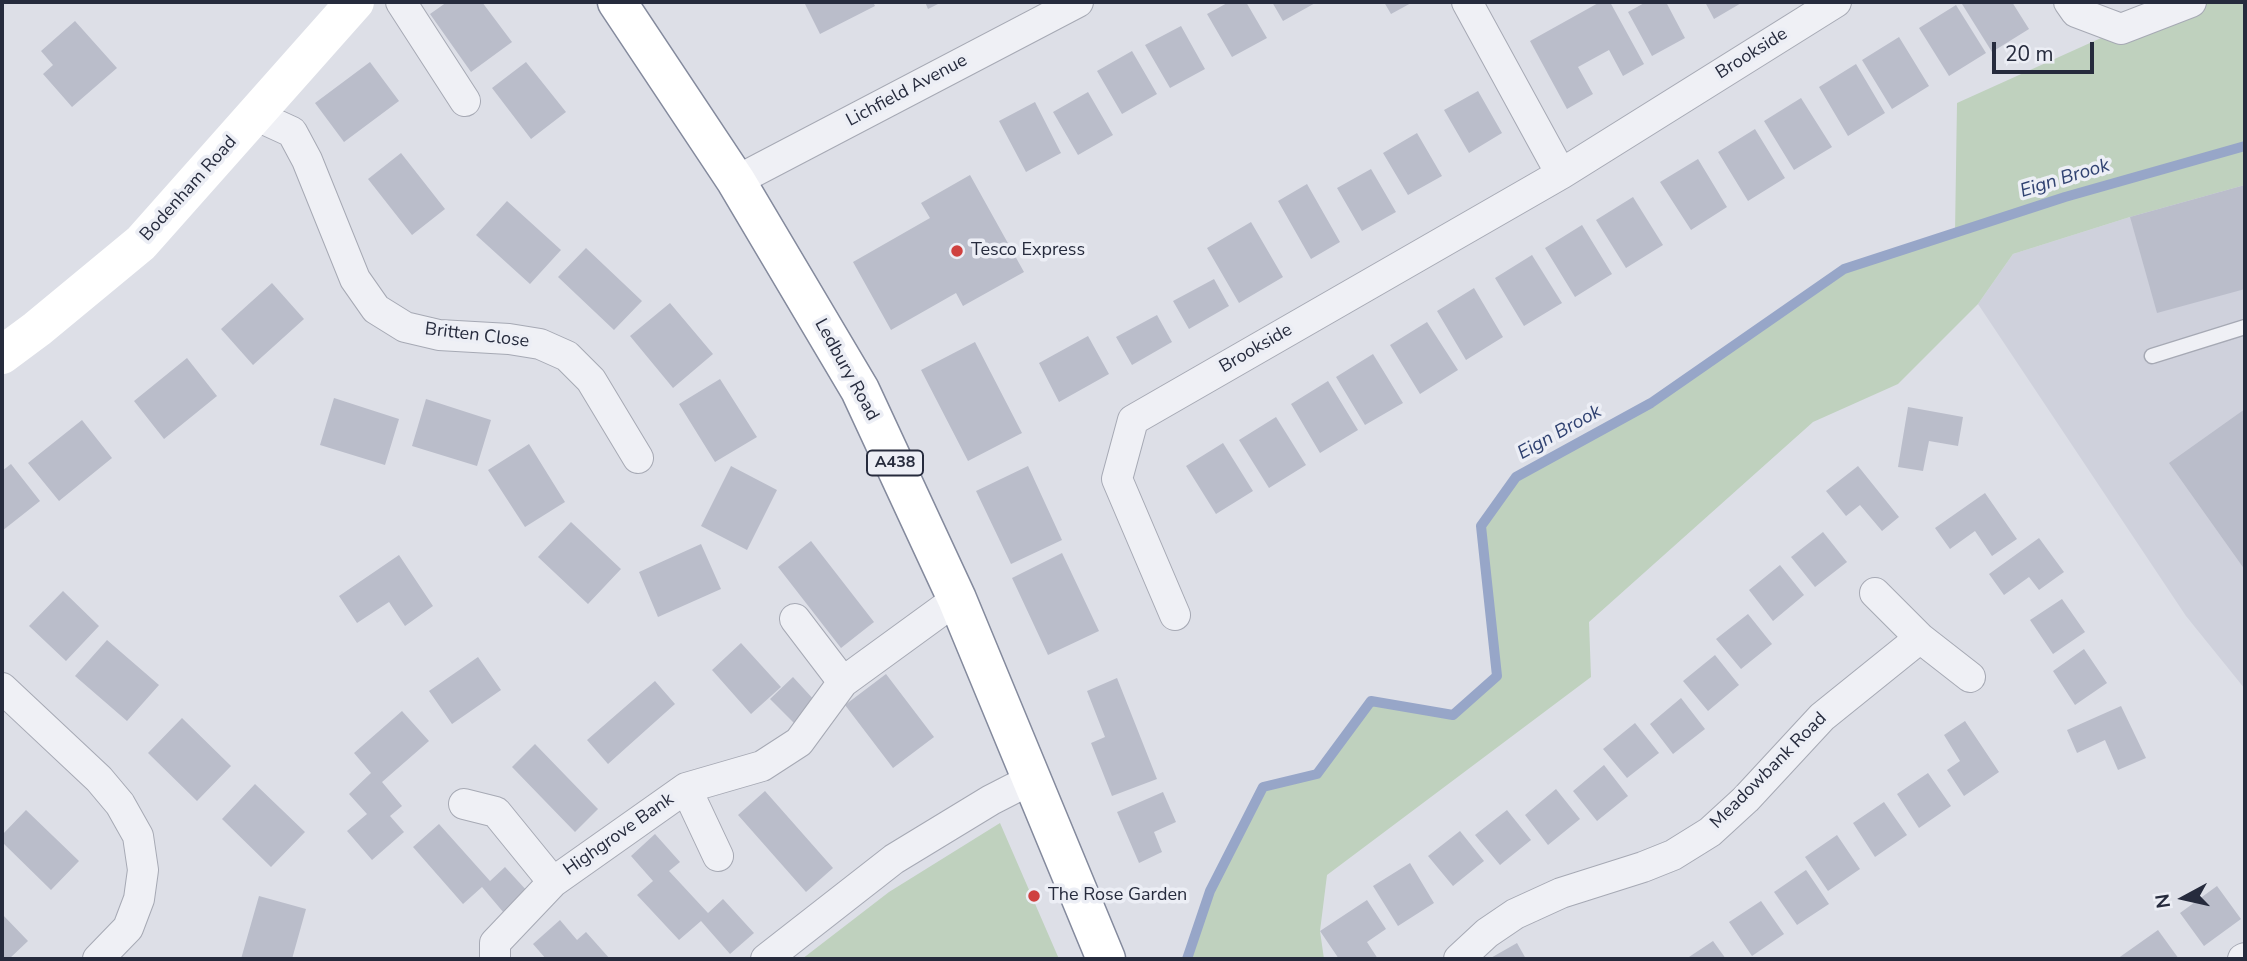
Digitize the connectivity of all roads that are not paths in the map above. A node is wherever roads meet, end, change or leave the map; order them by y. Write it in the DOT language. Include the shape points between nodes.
graph roads {
  1 [pos="355,2"];
  2 [pos="401,2"];
  3 [pos="617,2"];
  4 [pos="1079,2"];
  5 [pos="1467,2"];
  6 [pos="1836,2"];
  7 [pos="2069,2"];
  8 [pos="2191,2"];
  9 [pos="465,101"];
  10 [pos="255,115"];
  11 [pos="1561,174"];
  12 [pos="736,181"];
  13 [pos="2245,327"];
  14 [pos="2,355"];
  15 [pos="2151,356"];
  16 [pos="638,458"];
  17 [pos="1875,593"];
  18 [pos="957,599"];
  19 [pos="1175,615"];
  20 [pos="795,619"];
  21 [pos="1920,638"];
  22 [pos="1970,677"];
  23 [pos="843,682"];
  24 [pos="2,688"];
  25 [pos="1030,780"];
  26 [pos="686,788"];
  27 [pos="464,804"];
  28 [pos="718,856"];
  29 [pos="553,882"];
  30 [pos="98,959"];
  31 [pos="495,959"];
  32 [pos="766,959"];
  33 [pos="1106,959"];
  34 [pos="1459,959"];
  1 -- 10 [label="main road, Bodenham Road"];
  2 -- 9 [label="street"];
  3 -- 12 [label="main road, Ledbury Road / A438"];
  4 -- 12 [label="street, Lichfield Avenue"];
  5 -- 11 [label="street"];
  6 -- 11 [label="street, Brookside"];
  7 -- 8 [label="street" via="2076,12 2121,29"];
  10 -- 14 [label="main road, Bodenham Road" via="141,243"];
  10 -- 16 [label="street, Britten Close" via="292,132 355,279 376,309 405,327 439,335 529,342 567,356 591,380"];
  11 -- 19 [label="street, Brookside" via="1133,420 1117,479"];
  12 -- 18 [label="main road, Ledbury Road / A438" via="860,390"];
  13 -- 15 [label="lane"];
  17 -- 21 [label="street"];
  18 -- 23 [label="street, Highgrove Bank"];
  18 -- 25 [label="main road, Ledbury Road / A438"];
  20 -- 23 [label="street"];
  21 -- 22 [label="street"];
  21 -- 34 [label="street, Meadowbank Road" via="1822,717 1710,832 1673,855 1514,914"];
  23 -- 26 [label="street, Highgrove Bank" via="799,742 762,766"];
  24 -- 30 [label="street" via="99,779 138,836 143,870 139,899 128,928"];
  25 -- 32 [label="street" via="894,859"];
  25 -- 33 [label="main road, Ledbury Road / A438"];
  26 -- 28 [label="street, Highgrove Bank"];
  26 -- 29 [label="street, Highgrove Bank"];
  27 -- 29 [label="street, Highgrove Bank" via="496,812"];
  29 -- 31 [label="street, Highgrove Bank" via="495,943"];
}
